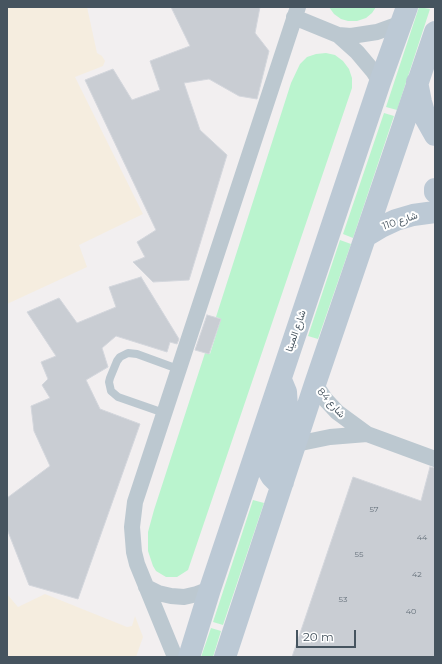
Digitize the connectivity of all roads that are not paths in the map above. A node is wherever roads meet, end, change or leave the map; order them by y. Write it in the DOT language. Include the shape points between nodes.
graph roads {
  1 [pos="296,12"];
  2 [pos="404,15"];
  3 [pos="338,35"];
  4 [pos="434,36"];
  5 [pos="380,82"];
  6 [pos="417,82"];
  7 [pos="435,136"];
  8 [pos="435,212"];
  9 [pos="366,236"];
  10 [pos="178,369"];
  11 [pos="280,379"];
  12 [pos="315,384"];
  13 [pos="164,413"];
  14 [pos="367,434"];
  15 [pos="296,444"];
  16 [pos="435,459"];
  17 [pos="283,482"];
  18 [pos="146,587"];
  19 [pos="210,589"];
  20 [pos="175,657"];
  21 [pos="189,657"];
  22 [pos="225,657"];
  1 -- 3 [label="street"];
  1 -- 10 [label="street"];
  2 -- 3 [label="street" via="377,32"];
  2 -- 5 [label="main road, شارع المينا"];
  3 -- 5 [label="street" via="361,56"];
  4 -- 6 [label="main road"];
  5 -- 11 [label="main road, شارع المينا"];
  6 -- 7 [label="main road" via="420,102"];
  6 -- 9 [label="main road"];
  8 -- 9 [label="main road, شارع 110" via="396,220"];
  9 -- 12 [label="main road"];
  10 -- 13 [label="street"];
  10 -- 13 [label="lane" via="128,353 117,361 110,378 111,391 118,397"];
  11 -- 17 [label="main road" via="286,392 287,407 269,472 276,481"];
  11 -- 19 [label="main road, شارع المينا"];
  12 -- 14 [label="street, شارع 84" via="337,412"];
  12 -- 15 [label="main road"];
  13 -- 18 [label="street" via="138,490 133,514 134,552"];
  14 -- 15 [label="street, شارع 84" via="330,437"];
  14 -- 16 [label="street, شارع 84"];
  15 -- 17 [label="main road"];
  17 -- 22 [label="main road"];
  18 -- 19 [label="street" via="158,593 184,597"];
  18 -- 20 [label="street"];
  19 -- 21 [label="main road, شارع المينا"];
}
